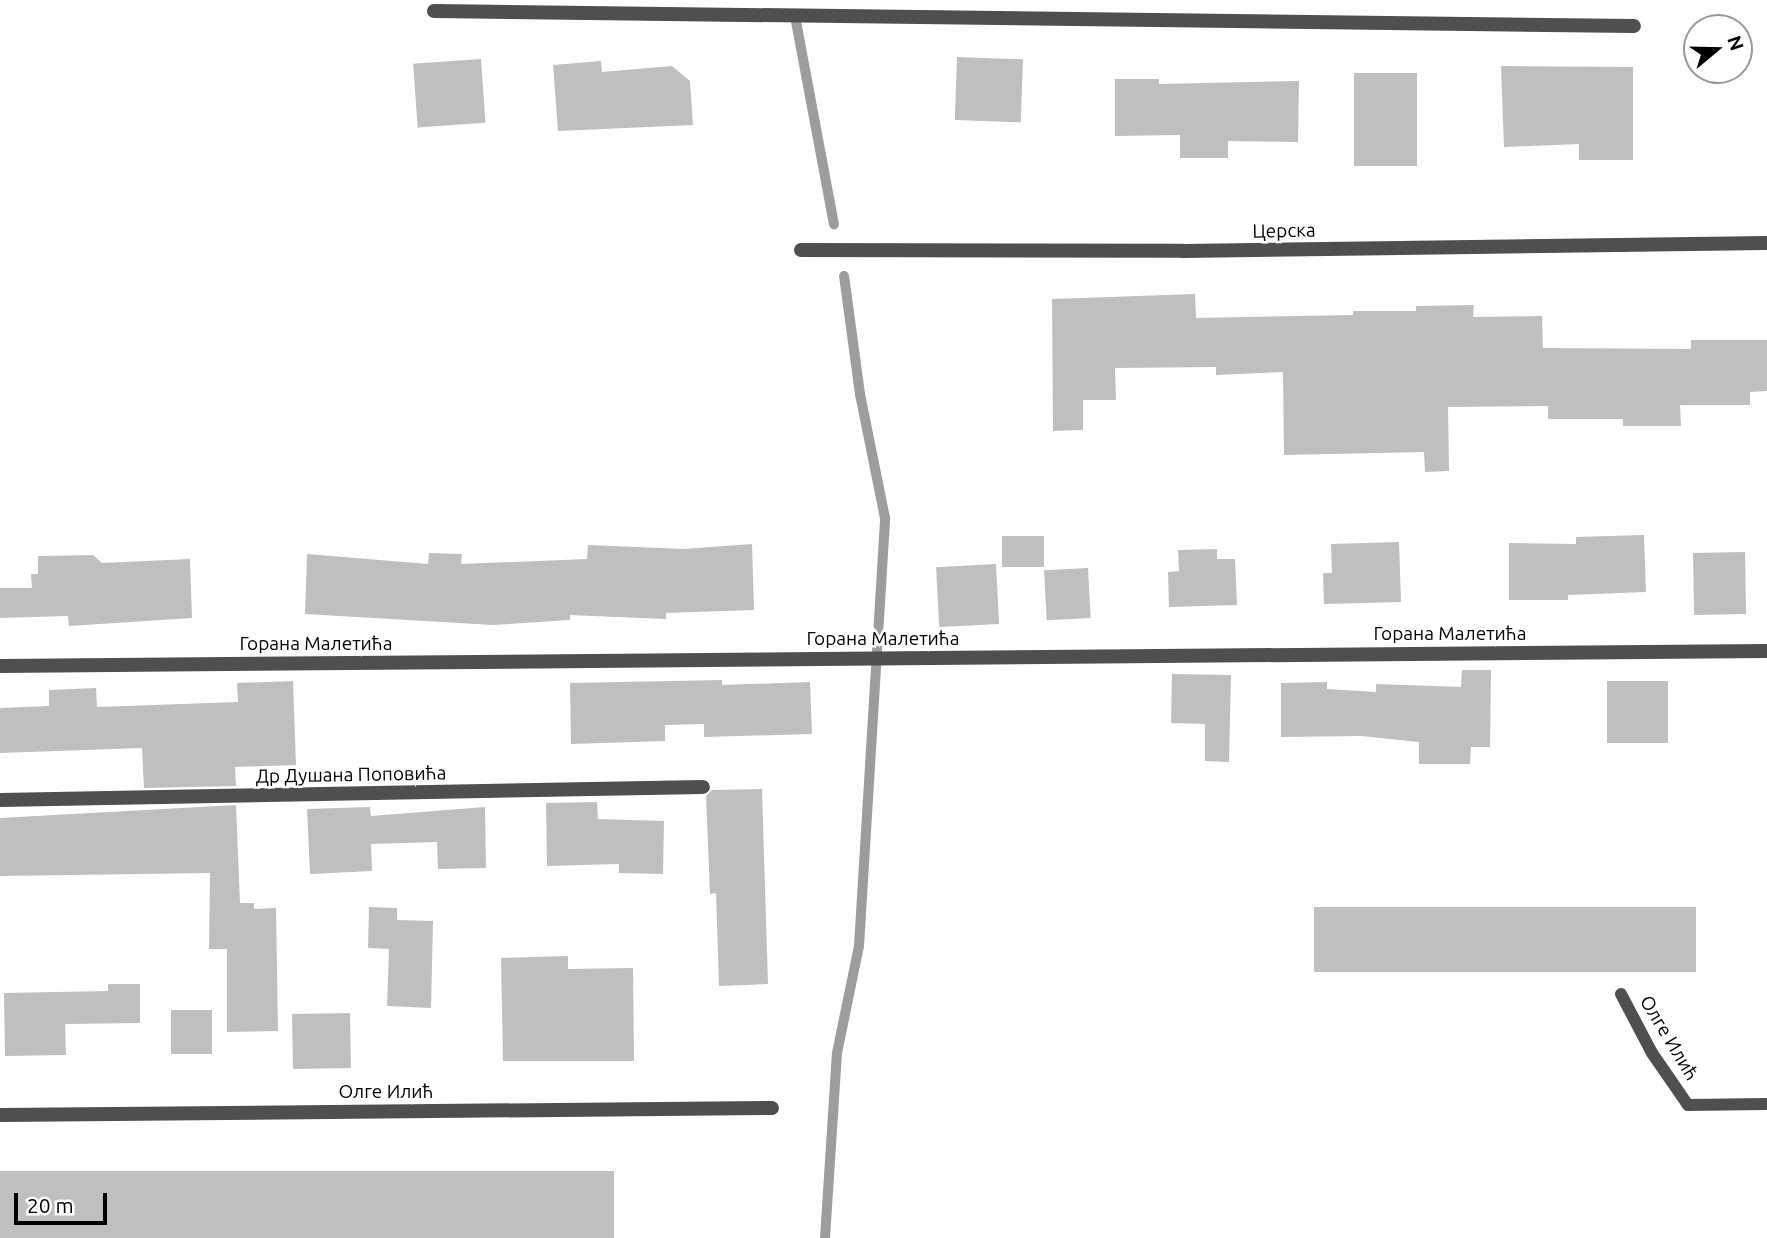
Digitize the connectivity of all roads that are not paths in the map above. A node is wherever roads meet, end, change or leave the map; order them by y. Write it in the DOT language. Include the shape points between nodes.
graph roads {
  1 [pos="752,6"];
  2 [pos="434,11"];
  3 [pos="1634,26"];
  4 [pos="1767,243"];
  5 [pos="801,250"];
  6 [pos="1767,651"];
  7 [pos="0,666"];
  8 [pos="704,787"];
  9 [pos="0,800"];
  10 [pos="1621,994"];
  11 [pos="1767,1104"];
  12 [pos="772,1108"];
  13 [pos="0,1115"];
  1 -- 2 [label="street"];
  1 -- 3 [label="street"];
  4 -- 5 [label="street, Церска" via="1183,251"];
  6 -- 7 [label="street, Горана Малетића"];
  8 -- 9 [label="street, Др Душана Поповића"];
  10 -- 11 [label="lane, Олге Илић" via="1652,1053 1688,1105"];
  12 -- 13 [label="street, Олге Илић"];
}
